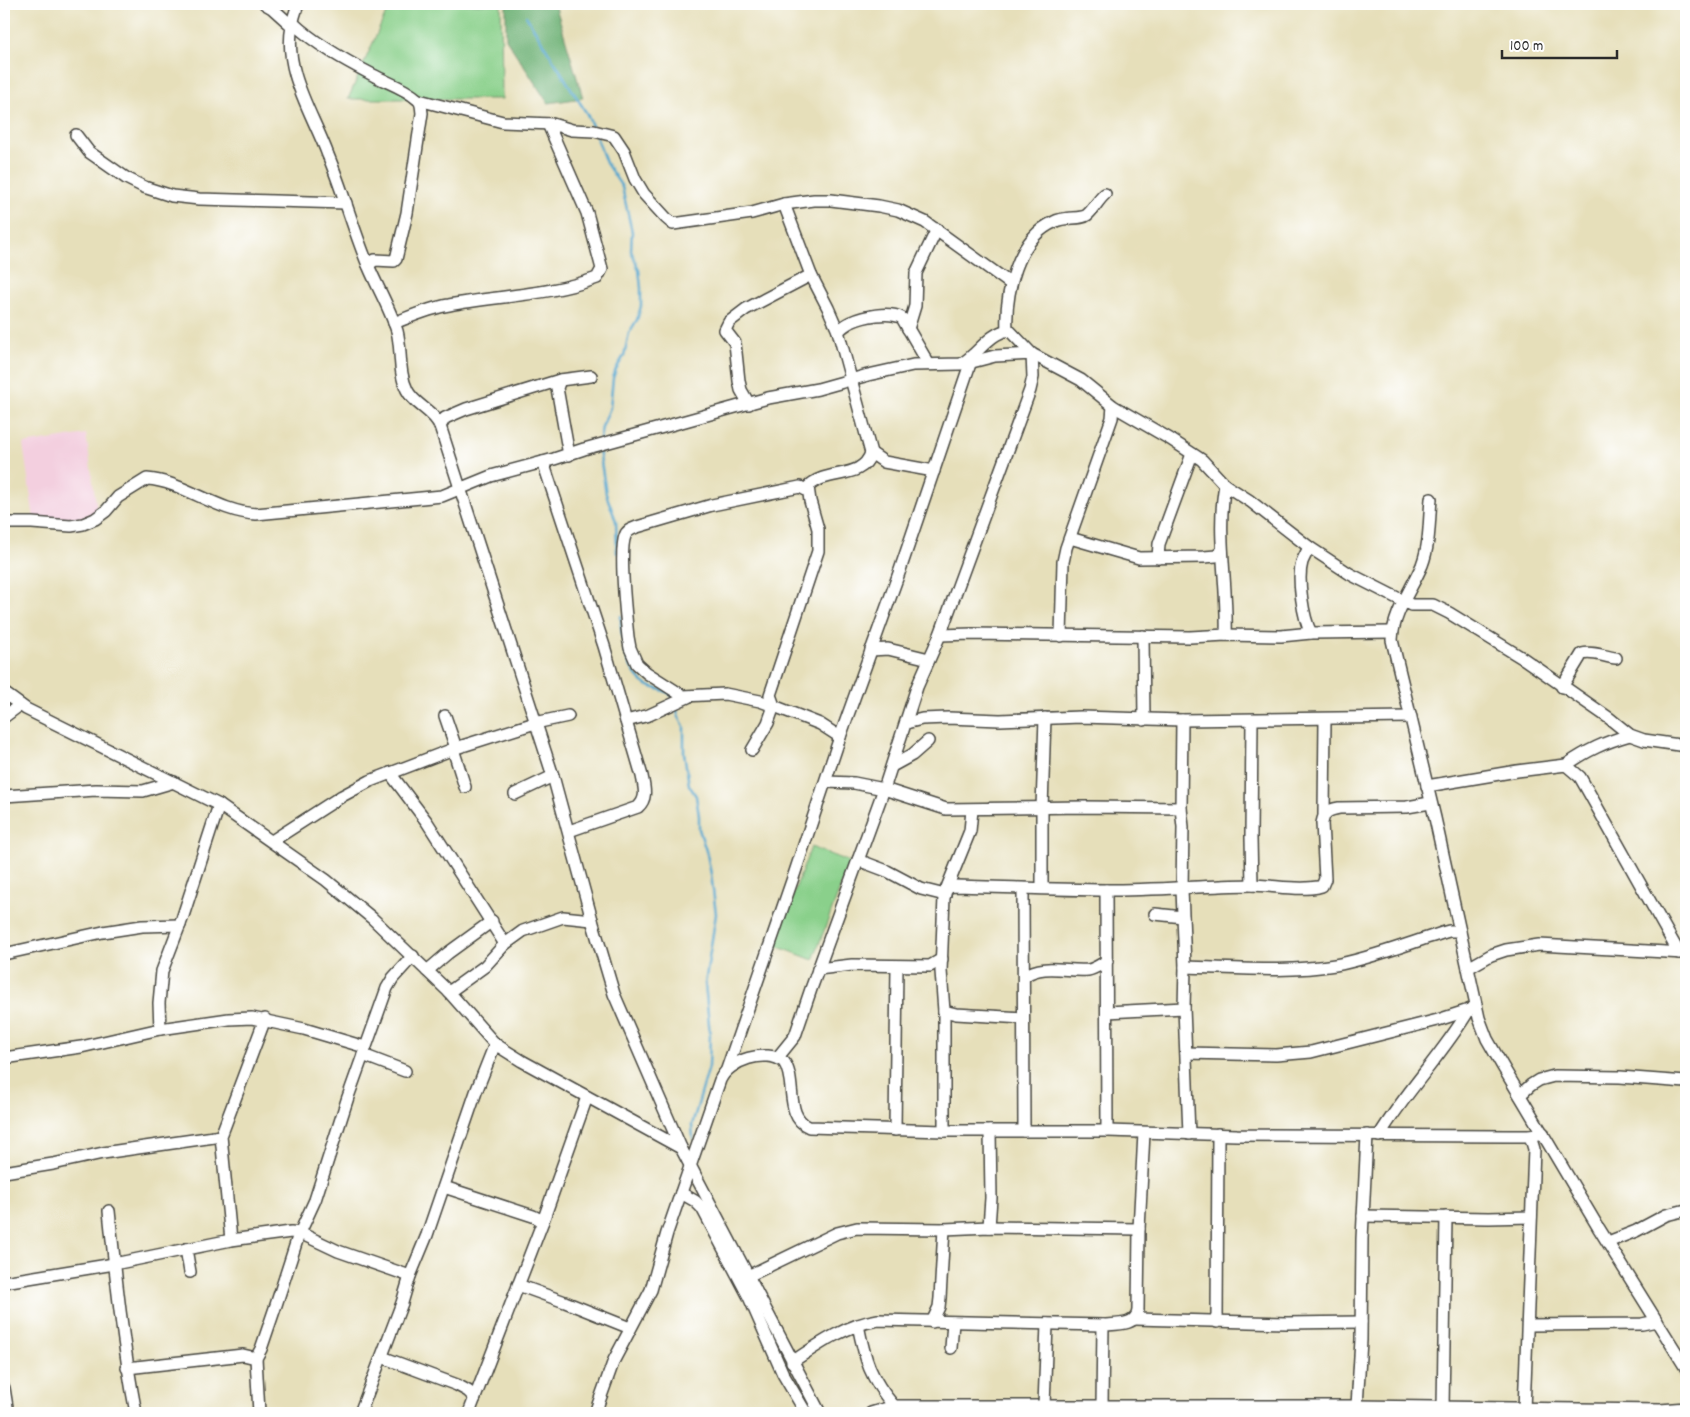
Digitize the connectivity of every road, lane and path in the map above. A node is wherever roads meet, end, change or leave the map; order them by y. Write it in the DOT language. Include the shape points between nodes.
graph roads {
  1 [pos="264,4"];
  2 [pos="298,4"];
  3 [pos="292,24"];
  4 [pos="419,100"];
  5 [pos="548,124"];
  6 [pos="76,135"];
  7 [pos="1105,194"];
  8 [pos="346,203"];
  9 [pos="784,204"];
  10 [pos="937,230"];
  11 [pos="368,265"];
  12 [pos="811,274"];
  13 [pos="1011,284"];
  14 [pos="394,323"];
  15 [pos="908,328"];
  16 [pos="1007,330"];
  17 [pos="838,331"];
  18 [pos="1032,354"];
  19 [pos="973,358"];
  20 [pos="928,364"];
  21 [pos="953,364"];
  22 [pos="591,376"];
  23 [pos="966,377"];
  24 [pos="560,380"];
  25 [pos="851,380"];
  26 [pos="749,404"];
  27 [pos="1113,406"];
  28 [pos="440,426"];
  29 [pos="871,453"];
  30 [pos="1192,454"];
  31 [pos="569,455"];
  32 [pos="542,462"];
  33 [pos="934,471"];
  34 [pos="1224,485"];
  35 [pos="460,488"];
  36 [pos="808,491"];
  37 [pos="1431,499"];
  38 [pos="4,523"];
  39 [pos="1070,538"];
  40 [pos="1309,547"];
  41 [pos="1222,551"];
  42 [pos="1158,558"];
  43 [pos="1404,602"];
  44 [pos="1392,632"];
  45 [pos="1311,633"];
  46 [pos="940,635"];
  47 [pos="1226,635"];
  48 [pos="1060,636"];
  49 [pos="1143,636"];
  50 [pos="870,650"];
  51 [pos="1616,658"];
  52 [pos="929,659"];
  53 [pos="1562,687"];
  54 [pos="4,693"];
  55 [pos="688,697"];
  56 [pos="20,705"];
  57 [pos="774,706"];
  58 [pos="445,716"];
  59 [pos="568,716"];
  60 [pos="4,717"];
  61 [pos="1045,718"];
  62 [pos="1411,718"];
  63 [pos="1325,719"];
  64 [pos="1144,720"];
  65 [pos="1182,720"];
  66 [pos="1252,720"];
  67 [pos="626,721"];
  68 [pos="535,723"];
  69 [pos="906,723"];
  70 [pos="1630,735"];
  71 [pos="840,737"];
  72 [pos="928,741"];
  73 [pos="1686,746"];
  74 [pos="455,748"];
  75 [pos="752,750"];
  76 [pos="1566,765"];
  77 [pos="892,766"];
  78 [pos="390,774"];
  79 [pos="553,776"];
  80 [pos="174,782"];
  81 [pos="826,782"];
  82 [pos="1427,786"];
  83 [pos="465,787"];
  84 [pos="884,789"];
  85 [pos="515,794"];
  86 [pos="4,796"];
  87 [pos="1430,803"];
  88 [pos="219,805"];
  89 [pos="1042,808"];
  90 [pos="1181,808"];
  91 [pos="972,810"];
  92 [pos="1324,814"];
  93 [pos="569,831"];
  94 [pos="272,841"];
  95 [pos="858,860"];
  96 [pos="1252,885"];
  97 [pos="1042,888"];
  98 [pos="1023,889"];
  99 [pos="1182,889"];
  100 [pos="1106,890"];
  101 [pos="945,893"];
  102 [pos="1156,914"];
  103 [pos="1183,917"];
  104 [pos="592,920"];
  105 [pos="492,921"];
  106 [pos="180,925"];
  107 [pos="1460,931"];
  108 [pos="505,944"];
  109 [pos="1683,953"];
  110 [pos="4,954"];
  111 [pos="413,956"];
  112 [pos="942,959"];
  113 [pos="1107,961"];
  114 [pos="897,966"];
  115 [pos="930,966"];
  116 [pos="1185,967"];
  117 [pos="1468,968"];
  118 [pos="818,969"];
  119 [pos="427,970"];
  120 [pos="942,971"];
  121 [pos="1025,976"];
  122 [pos="449,992"];
  123 [pos="1184,1008"];
  124 [pos="1473,1008"];
  125 [pos="944,1011"];
  126 [pos="1107,1012"];
  127 [pos="1024,1018"];
  128 [pos="265,1019"];
  129 [pos="160,1030"];
  130 [pos="495,1044"];
  131 [pos="364,1051"];
  132 [pos="1186,1053"];
  133 [pos="4,1058"];
  134 [pos="778,1058"];
  135 [pos="727,1069"];
  136 [pos="405,1071"];
  137 [pos="1686,1082"];
  138 [pos="1520,1095"];
  139 [pos="587,1097"];
  140 [pos="895,1130"];
  141 [pos="944,1131"];
  142 [pos="990,1131"];
  143 [pos="1024,1131"];
  144 [pos="1107,1131"];
  145 [pos="1144,1133"];
  146 [pos="1543,1133"];
  147 [pos="1189,1134"];
  148 [pos="1218,1134"];
  149 [pos="222,1136"];
  150 [pos="1373,1136"];
  151 [pos="1530,1136"];
  152 [pos="681,1148"];
  153 [pos="691,1165"];
  154 [pos="4,1172"];
  155 [pos="444,1187"];
  156 [pos="681,1193"];
  157 [pos="1686,1210"];
  158 [pos="110,1211"];
  159 [pos="1363,1216"];
  160 [pos="1446,1217"];
  161 [pos="1531,1217"];
  162 [pos="543,1221"];
  163 [pos="989,1227"];
  164 [pos="1139,1228"];
  165 [pos="944,1229"];
  166 [pos="300,1233"];
  167 [pos="231,1240"];
  168 [pos="1608,1242"];
  169 [pos="186,1249"];
  170 [pos="114,1264"];
  171 [pos="190,1272"];
  172 [pos="410,1276"];
  173 [pos="748,1276"];
  174 [pos="4,1282"];
  175 [pos="518,1285"];
  176 [pos="1135,1319"];
  177 [pos="1657,1320"];
  178 [pos="932,1322"];
  179 [pos="953,1322"];
  180 [pos="1217,1322"];
  181 [pos="1360,1322"];
  182 [pos="1047,1324"];
  183 [pos="858,1325"];
  184 [pos="1103,1325"];
  185 [pos="1528,1325"];
  186 [pos="630,1328"];
  187 [pos="951,1348"];
  188 [pos="382,1357"];
  189 [pos="256,1358"];
  190 [pos="792,1362"];
  191 [pos="127,1368"];
  192 [pos="1686,1368"];
  193 [pos="4,1388"];
  194 [pos="885,1395"];
  195 [pos="475,1398"];
  196 [pos="894,1406"];
  197 [pos="1044,1406"];
  198 [pos="1102,1406"];
  199 [pos="1443,1408"];
  200 [pos="1686,1408"];
  201 [pos="1365,1409"];
  202 [pos="1177,1410"];
  203 [pos="1524,1410"];
  204 [pos="873,1412"];
  205 [pos="8,1413"];
  206 [pos="136,1413"];
  207 [pos="259,1413"];
  208 [pos="360,1413"];
  209 [pos="469,1413"];
  210 [pos="595,1413"];
  211 [pos="806,1413"];
  212 [pos="820,1413"];
  213 [pos="1684,1413"];
  1 -- 3 [label="street"];
  2 -- 3 [label="street"];
  3 -- 4 [label="street" via="350,62"];
  3 -- 8 [label="street" via="290,43 298,84"];
  4 -- 5 [label="street" via="503,122"];
  4 -- 11 [label="street" via="422,113 407,214 396,259 375,260"];
  5 -- 9 [label="street" via="614,136 644,194 673,224 752,213"];
  5 -- 14 [label="street" via="587,213 602,269 597,278 514,296 447,305"];
  6 -- 8 [label="street" via="102,162 144,187 172,196"];
  7 -- 13 [label="street" via="1087,215 1064,218 1038,232 1027,246"];
  8 -- 11 [label="street"];
  9 -- 10 [label="street" via="832,200 879,206 906,213"];
  9 -- 12 [label="street"];
  10 -- 13 [label="street"];
  10 -- 15 [label="street" via="916,273 914,306"];
  11 -- 14 [label="street"];
  12 -- 17 [label="street"];
  12 -- 26 [label="street" via="746,309 726,327 735,344 739,382"];
  13 -- 16 [label="street"];
  14 -- 28 [label="street" via="407,390"];
  15 -- 17 [label="street" via="902,318 885,314 851,321"];
  15 -- 20 [label="street"];
  16 -- 18 [label="street"];
  16 -- 19 [label="street" via="993,338"];
  17 -- 25 [label="street"];
  18 -- 19 [label="street"];
  18 -- 27 [label="street" via="1081,380"];
  18 -- 46 [label="street" via="1030,390"];
  19 -- 21 [label="street"];
  19 -- 23 [label="street"];
  20 -- 21 [label="street"];
  20 -- 25 [label="street"];
  21 -- 23 [label="street"];
  22 -- 24 [label="street"];
  23 -- 33 [label="street"];
  24 -- 28 [label="street" via="453,414"];
  24 -- 31 [label="street" via="556,388"];
  25 -- 26 [label="street"];
  25 -- 29 [label="street"];
  26 -- 31 [label="street"];
  27 -- 30 [label="street"];
  27 -- 39 [label="street" via="1112,418"];
  28 -- 35 [label="street"];
  29 -- 33 [label="street" via="884,462"];
  29 -- 36 [label="street" via="864,466 818,480 808,487"];
  30 -- 34 [label="street" via="1202,460"];
  30 -- 42 [label="street" via="1159,544"];
  31 -- 32 [label="street"];
  32 -- 35 [label="street"];
  32 -- 67 [label="street"];
  33 -- 50 [label="street"];
  34 -- 40 [label="street"];
  34 -- 41 [label="street"];
  35 -- 38 [label="street" via="442,496 256,514 228,508 170,484 147,479 118,498 96,519 83,524"];
  35 -- 68 [label="street"];
  36 -- 55 [label="street" via="800,488 712,506 637,527 625,536 625,606 632,654 642,670"];
  36 -- 57 [label="street" via="818,529 818,551 770,692"];
  37 -- 43 [label="street" via="1427,548"];
  39 -- 42 [label="street" via="1131,556"];
  39 -- 48 [label="street" via="1063,562"];
  40 -- 43 [label="street" via="1350,574"];
  40 -- 45 [label="street" via="1301,573 1305,616"];
  41 -- 42 [label="street" via="1216,556"];
  41 -- 47 [label="street"];
  43 -- 44 [label="street"];
  43 -- 53 [label="street" via="1416,606 1434,605 1449,613 1506,647"];
  44 -- 45 [label="street"];
  44 -- 62 [label="street"];
  45 -- 47 [label="street"];
  46 -- 48 [label="street"];
  46 -- 52 [label="street"];
  47 -- 49 [label="street"];
  48 -- 49 [label="street"];
  49 -- 64 [label="street"];
  50 -- 52 [label="street" via="888,649"];
  50 -- 71 [label="street"];
  51 -- 53 [label="street" via="1582,654"];
  52 -- 69 [label="street"];
  53 -- 70 [label="street"];
  54 -- 56 [label="street"];
  55 -- 57 [label="street" via="725,694"];
  55 -- 67 [label="street" via="649,715"];
  56 -- 60 [label="street"];
  56 -- 80 [label="street"];
  57 -- 71 [label="street" via="820,724"];
  57 -- 75 [label="street"];
  58 -- 74 [label="street"];
  59 -- 68 [label="street"];
  61 -- 64 [label="street"];
  61 -- 69 [label="street" via="929,718"];
  61 -- 89 [label="street"];
  62 -- 63 [label="street"];
  62 -- 82 [label="street"];
  63 -- 66 [label="street"];
  63 -- 92 [label="street"];
  64 -- 65 [label="street"];
  65 -- 66 [label="street"];
  65 -- 90 [label="street"];
  66 -- 96 [label="street"];
  67 -- 93 [label="street" via="642,776 643,803 631,811"];
  68 -- 74 [label="street"];
  68 -- 79 [label="street"];
  69 -- 77 [label="street"];
  70 -- 73 [label="street"];
  70 -- 76 [label="street" via="1584,752"];
  71 -- 81 [label="street"];
  72 -- 77 [label="street"];
  74 -- 78 [label="street"];
  74 -- 83 [label="street"];
  76 -- 82 [label="street"];
  76 -- 109 [label="street" via="1580,777"];
  77 -- 84 [label="street"];
  78 -- 94 [label="street" via="342,796"];
  78 -- 105 [label="street" via="427,822"];
  79 -- 85 [label="street"];
  79 -- 93 [label="street"];
  80 -- 86 [label="street" via="144,791 96,790"];
  80 -- 88 [label="street"];
  81 -- 84 [label="street"];
  81 -- 135 [label="street"];
  82 -- 87 [label="street"];
  84 -- 91 [label="street" via="937,808"];
  84 -- 95 [label="street"];
  87 -- 92 [label="street" via="1407,807 1339,808"];
  87 -- 107 [label="street"];
  88 -- 94 [label="street"];
  88 -- 106 [label="street"];
  89 -- 90 [label="street"];
  89 -- 91 [label="street"];
  89 -- 97 [label="street"];
  90 -- 99 [label="street"];
  91 -- 101 [label="street" via="970,832"];
  92 -- 96 [label="street" via="1325,879 1322,886"];
  93 -- 104 [label="street"];
  94 -- 111 [label="street" via="326,880"];
  95 -- 101 [label="street" via="921,889"];
  95 -- 118 [label="street"];
  96 -- 99 [label="street"];
  97 -- 98 [label="street"];
  97 -- 100 [label="street"];
  98 -- 101 [label="street" via="953,886"];
  98 -- 121 [label="street"];
  99 -- 100 [label="street"];
  99 -- 103 [label="street"];
  100 -- 113 [label="street"];
  101 -- 112 [label="street"];
  102 -- 103 [label="street"];
  103 -- 116 [label="street"];
  104 -- 108 [label="street" via="558,918 523,931"];
  104 -- 152 [label="street" via="614,994"];
  105 -- 108 [label="street"];
  105 -- 119 [label="street"];
  106 -- 110 [label="street" via="113,930"];
  106 -- 129 [label="street" via="162,971"];
  107 -- 116 [label="street" via="1449,931 1364,958 1322,967"];
  107 -- 117 [label="street"];
  108 -- 122 [label="street" via="485,966"];
  109 -- 117 [label="street" via="1530,946 1491,955"];
  111 -- 119 [label="street"];
  111 -- 131 [label="street" via="387,988"];
  112 -- 115 [label="street"];
  112 -- 120 [label="street"];
  113 -- 121 [label="street" via="1088,970 1041,969"];
  113 -- 126 [label="street"];
  114 -- 115 [label="street"];
  114 -- 118 [label="street" via="852,965"];
  114 -- 140 [label="street"];
  115 -- 120 [label="street"];
  116 -- 123 [label="street"];
  117 -- 124 [label="street"];
  118 -- 134 [label="street" via="796,1036"];
  119 -- 122 [label="street"];
  120 -- 125 [label="street"];
  121 -- 127 [label="street"];
  122 -- 130 [label="street"];
  123 -- 126 [label="street"];
  123 -- 132 [label="street"];
  124 -- 132 [label="street" via="1311,1052 1276,1055"];
  124 -- 138 [label="street"];
  124 -- 150 [label="street"];
  125 -- 127 [label="street"];
  125 -- 141 [label="street"];
  126 -- 144 [label="street"];
  127 -- 143 [label="street"];
  128 -- 129 [label="street" via="228,1019"];
  128 -- 131 [label="street"];
  128 -- 149 [label="street"];
  129 -- 133 [label="street" via="81,1047"];
  130 -- 139 [label="street"];
  130 -- 155 [label="street"];
  131 -- 136 [label="street"];
  131 -- 166 [label="street" via="315,1200"];
  132 -- 147 [label="street"];
  134 -- 135 [label="street" via="739,1060"];
  134 -- 140 [label="street" via="788,1069 796,1112 800,1122 807,1127"];
  135 -- 153 [label="street" via="709,1108"];
  137 -- 138 [label="street" via="1554,1076 1531,1084"];
  138 -- 146 [label="street"];
  139 -- 152 [label="street"];
  139 -- 162 [label="street"];
  140 -- 141 [label="street"];
  141 -- 142 [label="street"];
  142 -- 143 [label="street"];
  142 -- 163 [label="street" via="992,1198"];
  143 -- 144 [label="street"];
  144 -- 145 [label="street"];
  145 -- 147 [label="street"];
  145 -- 164 [label="street"];
  146 -- 151 [label="street"];
  146 -- 168 [label="street"];
  147 -- 148 [label="street"];
  148 -- 150 [label="street"];
  148 -- 180 [label="street"];
  149 -- 154 [label="street" via="120,1150"];
  149 -- 167 [label="street"];
  150 -- 151 [label="street"];
  150 -- 159 [label="street"];
  151 -- 161 [label="street" via="1534,1148"];
  152 -- 153 [label="street"];
  153 -- 156 [label="street"];
  153 -- 173 [label="street"];
  155 -- 162 [label="street"];
  155 -- 172 [label="street"];
  156 -- 186 [label="street" via="651,1290"];
  156 -- 211 [label="street" via="702,1208 749,1297 783,1374"];
  157 -- 168 [label="street" via="1666,1215 1636,1232"];
  158 -- 170 [label="street"];
  159 -- 160 [label="street"];
  159 -- 181 [label="street"];
  160 -- 161 [label="street"];
  160 -- 199 [label="street"];
  161 -- 185 [label="street"];
  162 -- 175 [label="street"];
  163 -- 164 [label="street"];
  163 -- 165 [label="street"];
  164 -- 176 [label="street" via="1138,1316"];
  165 -- 173 [label="street" via="852,1228"];
  165 -- 178 [label="street" via="939,1307"];
  166 -- 167 [label="street" via="284,1232"];
  166 -- 172 [label="street" via="338,1251"];
  166 -- 189 [label="street"];
  167 -- 169 [label="street"];
  168 -- 177 [label="street"];
  169 -- 170 [label="street"];
  169 -- 171 [label="street"];
  170 -- 174 [label="street"];
  170 -- 191 [label="street"];
  172 -- 188 [label="street"];
  173 -- 190 [label="street"];
  175 -- 186 [label="street"];
  175 -- 195 [label="street"];
  176 -- 180 [label="street"];
  176 -- 184 [label="street" via="1128,1323"];
  177 -- 185 [label="street" via="1642,1324"];
  177 -- 192 [label="street"];
  178 -- 179 [label="street"];
  178 -- 183 [label="street" via="878,1320"];
  179 -- 182 [label="street"];
  179 -- 187 [label="street"];
  180 -- 181 [label="street"];
  181 -- 201 [label="street"];
  182 -- 184 [label="street"];
  182 -- 197 [label="street"];
  183 -- 190 [label="street" via="830,1337"];
  183 -- 194 [label="street" via="867,1363"];
  184 -- 198 [label="street"];
  185 -- 203 [label="street"];
  186 -- 210 [label="street" via="614,1360"];
  188 -- 195 [label="street" via="457,1385"];
  188 -- 208 [label="street"];
  189 -- 191 [label="street" via="243,1355"];
  189 -- 207 [label="street"];
  190 -- 212 [label="street"];
  191 -- 206 [label="street"];
  193 -- 205 [label="street"];
  194 -- 196 [label="street"];
  194 -- 204 [label="street"];
  195 -- 209 [label="street"];
  196 -- 197 [label="street"];
  196 -- 204 [label="street"];
  197 -- 198 [label="street"];
  198 -- 202 [label="street"];
  199 -- 201 [label="street"];
  199 -- 203 [label="street"];
  200 -- 203 [label="street"];
  200 -- 213 [label="street"];
  201 -- 202 [label="street"];
}
